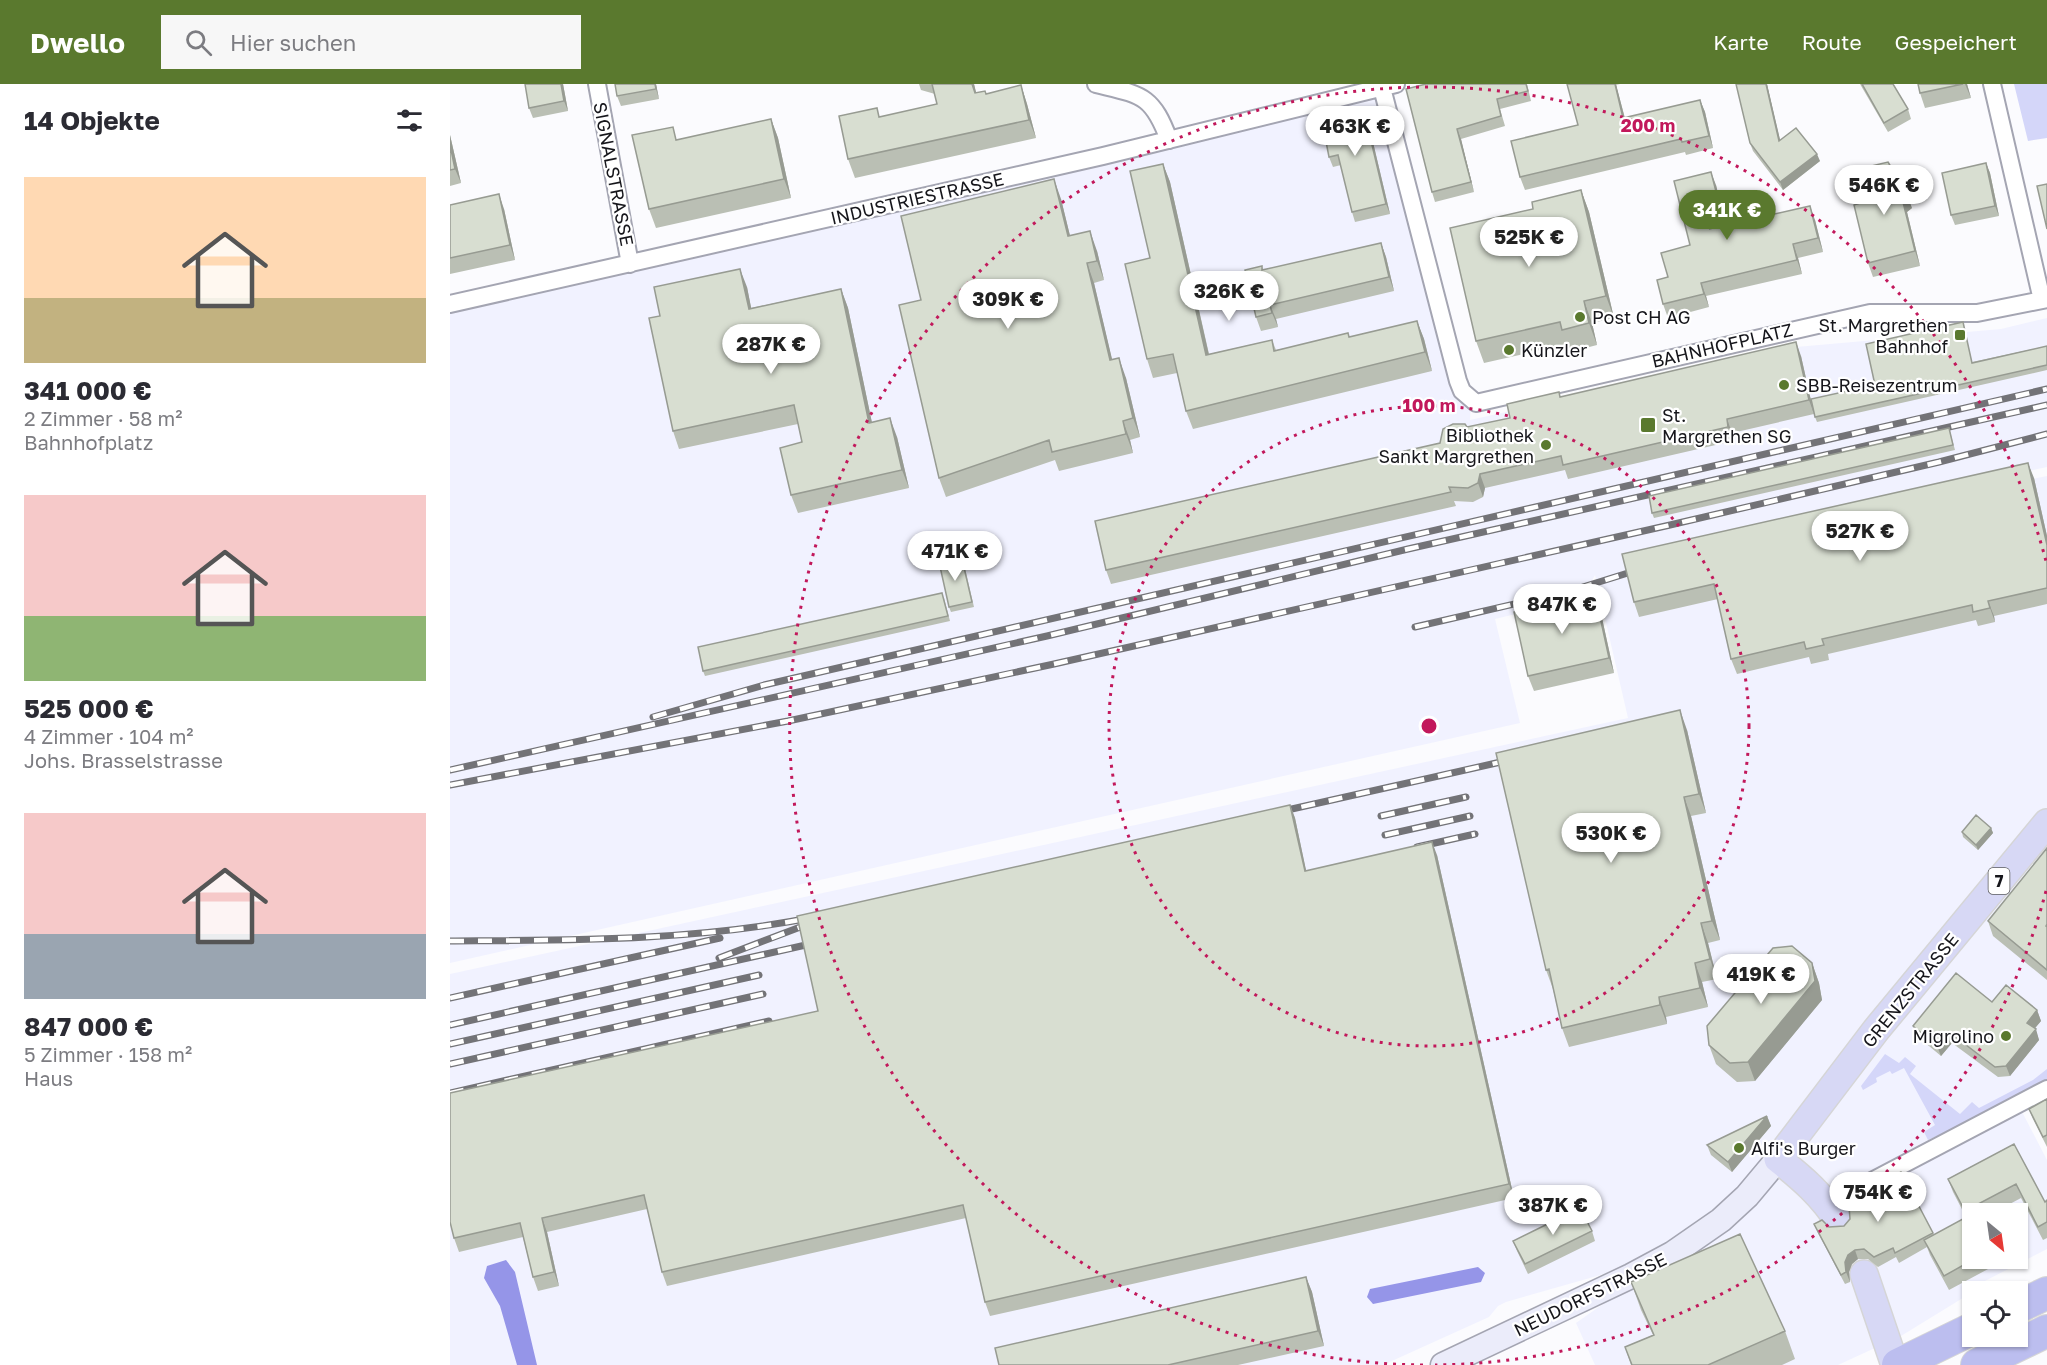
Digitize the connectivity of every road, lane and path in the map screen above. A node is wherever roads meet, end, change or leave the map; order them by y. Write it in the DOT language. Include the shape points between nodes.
graph roads {
  1 [pos="597,84"];
  2 [pos="1096,84"];
  3 [pos="1992,84"];
  4 [pos="1386,85"];
  5 [pos="1169,140"];
  6 [pos="630,264"];
  7 [pos="2045,300"];
  8 [pos="450,304"];
  9 [pos="2047,823"];
  10 [pos="2047,1089"];
  11 [pos="1778,1159"];
  12 [pos="1834,1213"];
  13 [pos="1864,1274"];
  14 [pos="2047,1293"];
  15 [pos="2028,1302"];
  16 [pos="2047,1331"];
  17 [pos="1962,1333"];
  18 [pos="1893,1358"];
  19 [pos="1443,1365"];
  20 [pos="1977,1365"];
  1 -- 6 [label="street, SIGNALSTRASSE"];
  2 -- 5 [label="street" via="1150,102"];
  3 -- 7 [label="street"];
  4 -- 5 [label="street, INDUSTRIESTRASSE"];
  4 -- 7 [label="street, BAHNHOFPLATZ" via="1458,381 1471,400 1484,403 1870,313 1977,313"];
  5 -- 6 [label="street, INDUSTRIESTRASSE"];
  6 -- 8 [label="street, INDUSTRIESTRASSE"];
  9 -- 11 [label="main road, GRENZSTRASSE / 7" via="1876,1030"];
  10 -- 12 [label="street"];
  11 -- 12 [label="main road"];
  11 -- 19 [label="main road, NEUDORFSTRASSE" via="1721,1220 1672,1254"];
  13 -- 18 [label="main road"];
  14 -- 15 [label="highway"];
  16 -- 20 [label="highway"];
  17 -- 18 [label="highway"];
}
